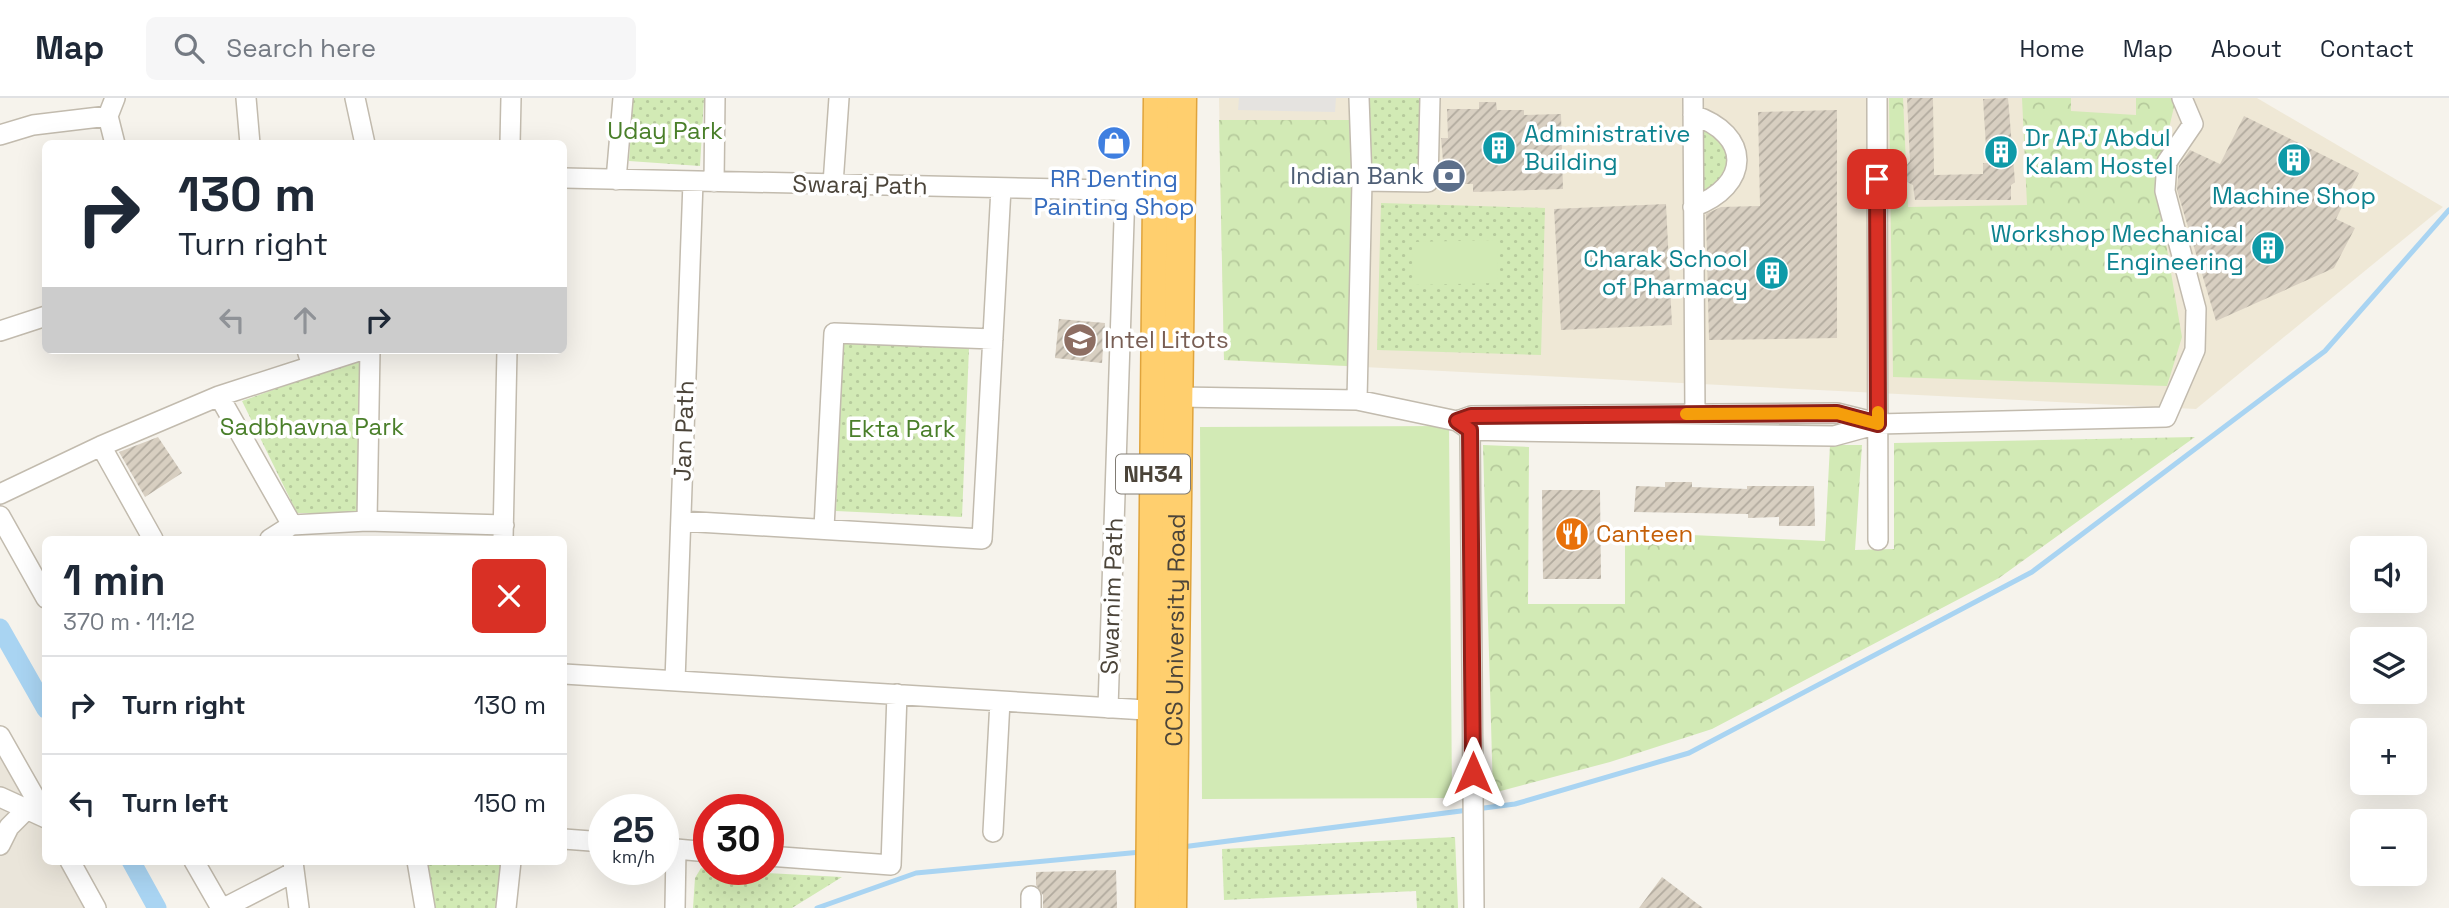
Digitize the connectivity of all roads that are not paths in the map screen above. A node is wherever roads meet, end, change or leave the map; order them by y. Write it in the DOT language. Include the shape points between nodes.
graph roads {
  1 [pos="246,98"];
  2 [pos="355,98"];
  3 [pos="511,98"];
  4 [pos="623,98"];
  5 [pos="715,98"];
  6 [pos="839,98"];
  7 [pos="1158,98"];
  8 [pos="1182,98"];
  9 [pos="1359,98"];
  10 [pos="1430,98"];
  11 [pos="1877,98"];
  12 [pos="2182,98"];
  13 [pos="1693,106"];
  14 [pos="111,107"];
  15 [pos="0,135"];
  16 [pos="115,140"];
  17 [pos="250,140"];
  18 [pos="364,140"];
  19 [pos="510,140"];
  20 [pos="567,178"];
  21 [pos="617,180"];
  22 [pos="1362,181"];
  23 [pos="693,182"];
  24 [pos="714,182"];
  25 [pos="833,184"];
  26 [pos="1001,188"];
  27 [pos="1125,190"];
  28 [pos="1157,191"];
  29 [pos="1693,207"];
  30 [pos="42,317"];
  31 [pos="0,331"];
  32 [pos="993,339"];
  33 [pos="336,354"];
  34 [pos="370,354"];
  35 [pos="507,354"];
  36 [pos="310,358"];
  37 [pos="219,396"];
  38 [pos="1178,397"];
  39 [pos="1357,400"];
  40 [pos="1695,414"];
  41 [pos="1878,424"];
  42 [pos="1464,425"];
  43 [pos="101,446"];
  44 [pos="0,494"];
  45 [pos="0,516"];
  46 [pos="367,521"];
  47 [pos="681,522"];
  48 [pos="292,525"];
  49 [pos="824,528"];
  50 [pos="503,532"];
  51 [pos="152,536"];
  52 [pos="275,536"];
  53 [pos="1878,540"];
  54 [pos="42,591"];
  55 [pos="567,674"];
  56 [pos="675,681"];
  57 [pos="897,694"];
  58 [pos="1000,701"];
  59 [pos="1108,708"];
  60 [pos="1163,711"];
  61 [pos="0,736"];
  62 [pos="0,797"];
  63 [pos="27,809"];
  64 [pos="42,811"];
  65 [pos="42,816"];
  66 [pos="993,832"];
  67 [pos="567,839"];
  68 [pos="588,841"];
  69 [pos="0,845"];
  70 [pos="1162,852"];
  71 [pos="784,857"];
  72 [pos="72,865"];
  73 [pos="196,865"];
  74 [pos="417,865"];
  75 [pos="511,865"];
  76 [pos="294,867"];
  77 [pos="673,885"];
  78 [pos="96,908"];
  79 [pos="223,908"];
  80 [pos="299,908"];
  81 [pos="425,908"];
  82 [pos="506,908"];
  83 [pos="675,908"];
  84 [pos="1150,908"];
  85 [pos="1172,908"];
  86 [pos="1474,908"];
  1 -- 17 [label="street"];
  2 -- 18 [label="street"];
  3 -- 19 [label="street"];
  4 -- 21 [label="street"];
  5 -- 24 [label="street"];
  6 -- 25 [label="street"];
  7 -- 28 [label="highway, CCS University Road / NH34"];
  8 -- 38 [label="highway, CCS University Road / NH34"];
  9 -- 22 [label="street"];
  10 -- 22 [label="street" via="1428,182"];
  11 -- 41 [label="street"];
  12 -- 41 [label="street" via="2193,124 2167,162 2165,191 2196,309 2195,350 2166,416"];
  13 -- 29 [label="street"];
  13 -- 29 [label="street" via="1728,134 1738,166 1730,184 1712,200"];
  14 -- 15 [label="street"];
  14 -- 16 [label="street"];
  20 -- 21 [label="street, Swaraj Path"];
  21 -- 23 [label="street, Swaraj Path"];
  22 -- 39 [label="street"];
  23 -- 24 [label="street, Swaraj Path"];
  23 -- 47 [label="street, Jan Path"];
  24 -- 25 [label="street, Swaraj Path"];
  25 -- 26 [label="street, Swaraj Path"];
  26 -- 27 [label="street, Swaraj Path"];
  26 -- 32 [label="street"];
  27 -- 28 [label="street, Swaraj Path"];
  27 -- 59 [label="street, Swarnim Path"];
  28 -- 60 [label="highway, CCS University Road / NH34"];
  29 -- 40 [label="street"];
  30 -- 31 [label="street"];
  32 -- 49 [label="street" via="834,333"];
  32 -- 49 [label="street" via="982,539"];
  33 -- 36 [label="street"];
  34 -- 46 [label="street"];
  35 -- 50 [label="street"];
  36 -- 37 [label="street"];
  37 -- 43 [label="street"];
  37 -- 48 [label="street"];
  38 -- 39 [label="street"];
  38 -- 60 [label="highway, CCS University Road / NH34"];
  39 -- 42 [label="street"];
  40 -- 41 [label="street" via="1837,413"];
  40 -- 42 [label="street" via="1471,416"];
  41 -- 42 [label="street" via="1834,436"];
  41 -- 53 [label="street"];
  42 -- 86 [label="street"];
  43 -- 44 [label="street"];
  43 -- 51 [label="street" via="118,465"];
  45 -- 54 [label="street"];
  46 -- 48 [label="street"];
  46 -- 50 [label="street"];
  47 -- 49 [label="street"];
  47 -- 56 [label="street, Jan Path"];
  48 -- 52 [label="street"];
  55 -- 56 [label="street"];
  56 -- 57 [label="street"];
  57 -- 58 [label="street"];
  57 -- 71 [label="street" via="891,864"];
  58 -- 59 [label="street"];
  58 -- 66 [label="street"];
  59 -- 60 [label="street"];
  60 -- 70 [label="highway, CCS University Road / NH34"];
  61 -- 64 [label="street"];
  62 -- 63 [label="street"];
  63 -- 65 [label="street"];
  63 -- 69 [label="street" via="9,827"];
  67 -- 68 [label="street"];
  70 -- 84 [label="highway, CCS University Road / NH34"];
  70 -- 85 [label="highway, CCS University Road / NH34"];
  72 -- 78 [label="street"];
  73 -- 79 [label="street"];
  74 -- 81 [label="street"];
  75 -- 82 [label="street"];
  76 -- 79 [label="street"];
  76 -- 80 [label="street"];
  77 -- 83 [label="street"];
}
